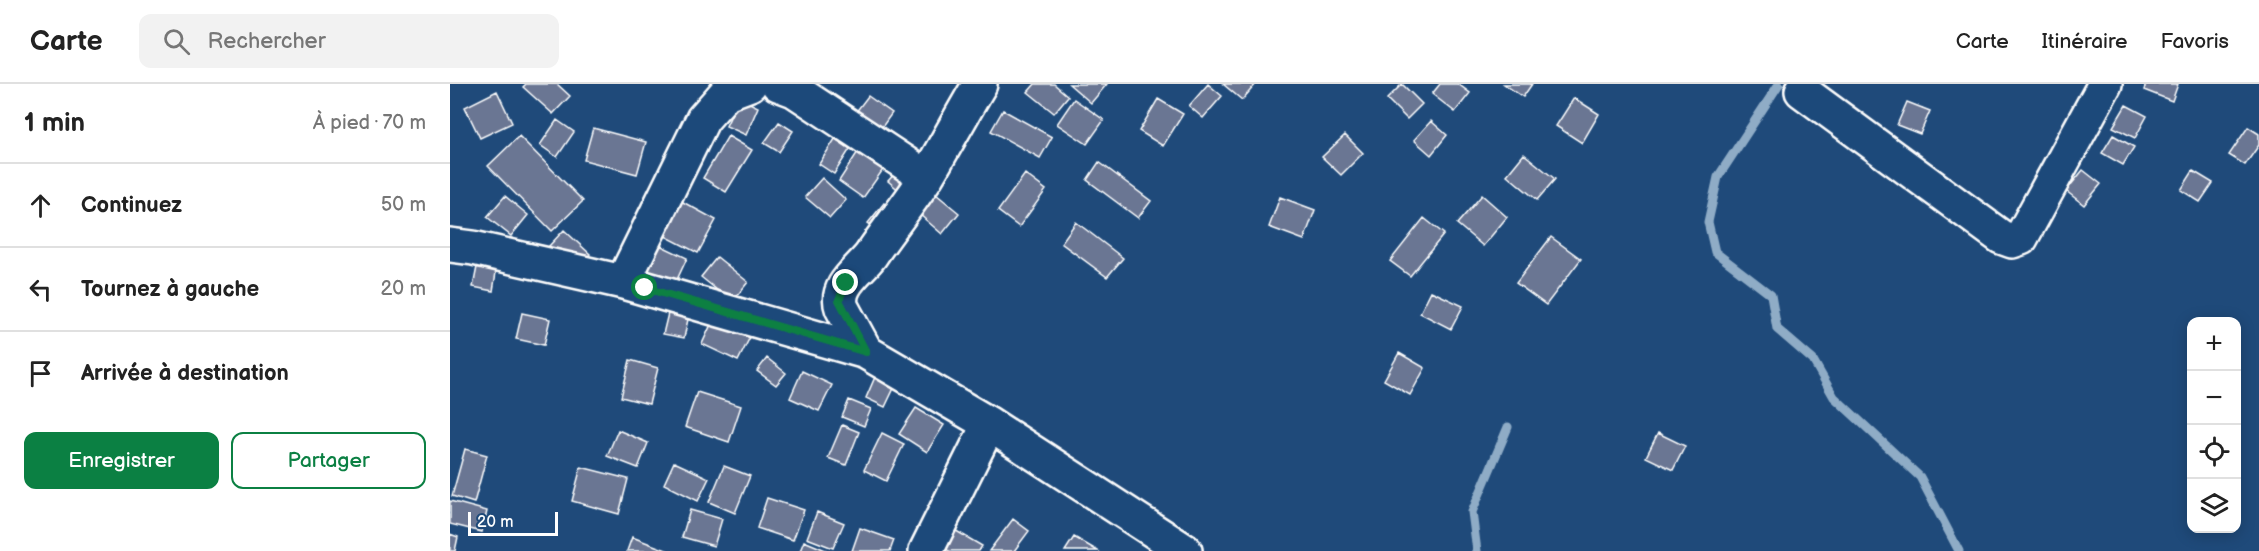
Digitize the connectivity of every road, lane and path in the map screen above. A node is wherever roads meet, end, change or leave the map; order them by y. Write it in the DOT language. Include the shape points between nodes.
graph roads {
  1 [pos="750,84"];
  2 [pos="778,84"];
  3 [pos="980,84"];
  4 [pos="2105,84"];
  5 [pos="1802,91"];
  6 [pos="926,177"];
  7 [pos="450,245"];
  8 [pos="623,282"];
  9 [pos="866,352"];
  10 [pos="988,424"];
  11 [pos="926,551"];
  12 [pos="1185,551"];
  1 -- 8 [label="street" via="726,93 703,119"];
  2 -- 6 [label="street" via="794,90"];
  3 -- 6 [label="street"];
  4 -- 5 [label="street" via="2021,238 2012,241 2001,237"];
  6 -- 9 [label="street" via="841,293 842,308"];
  7 -- 8 [label="street"];
  8 -- 9 [label="street"];
  9 -- 10 [label="street"];
  10 -- 11 [label="street"];
  10 -- 12 [label="street"];
}
